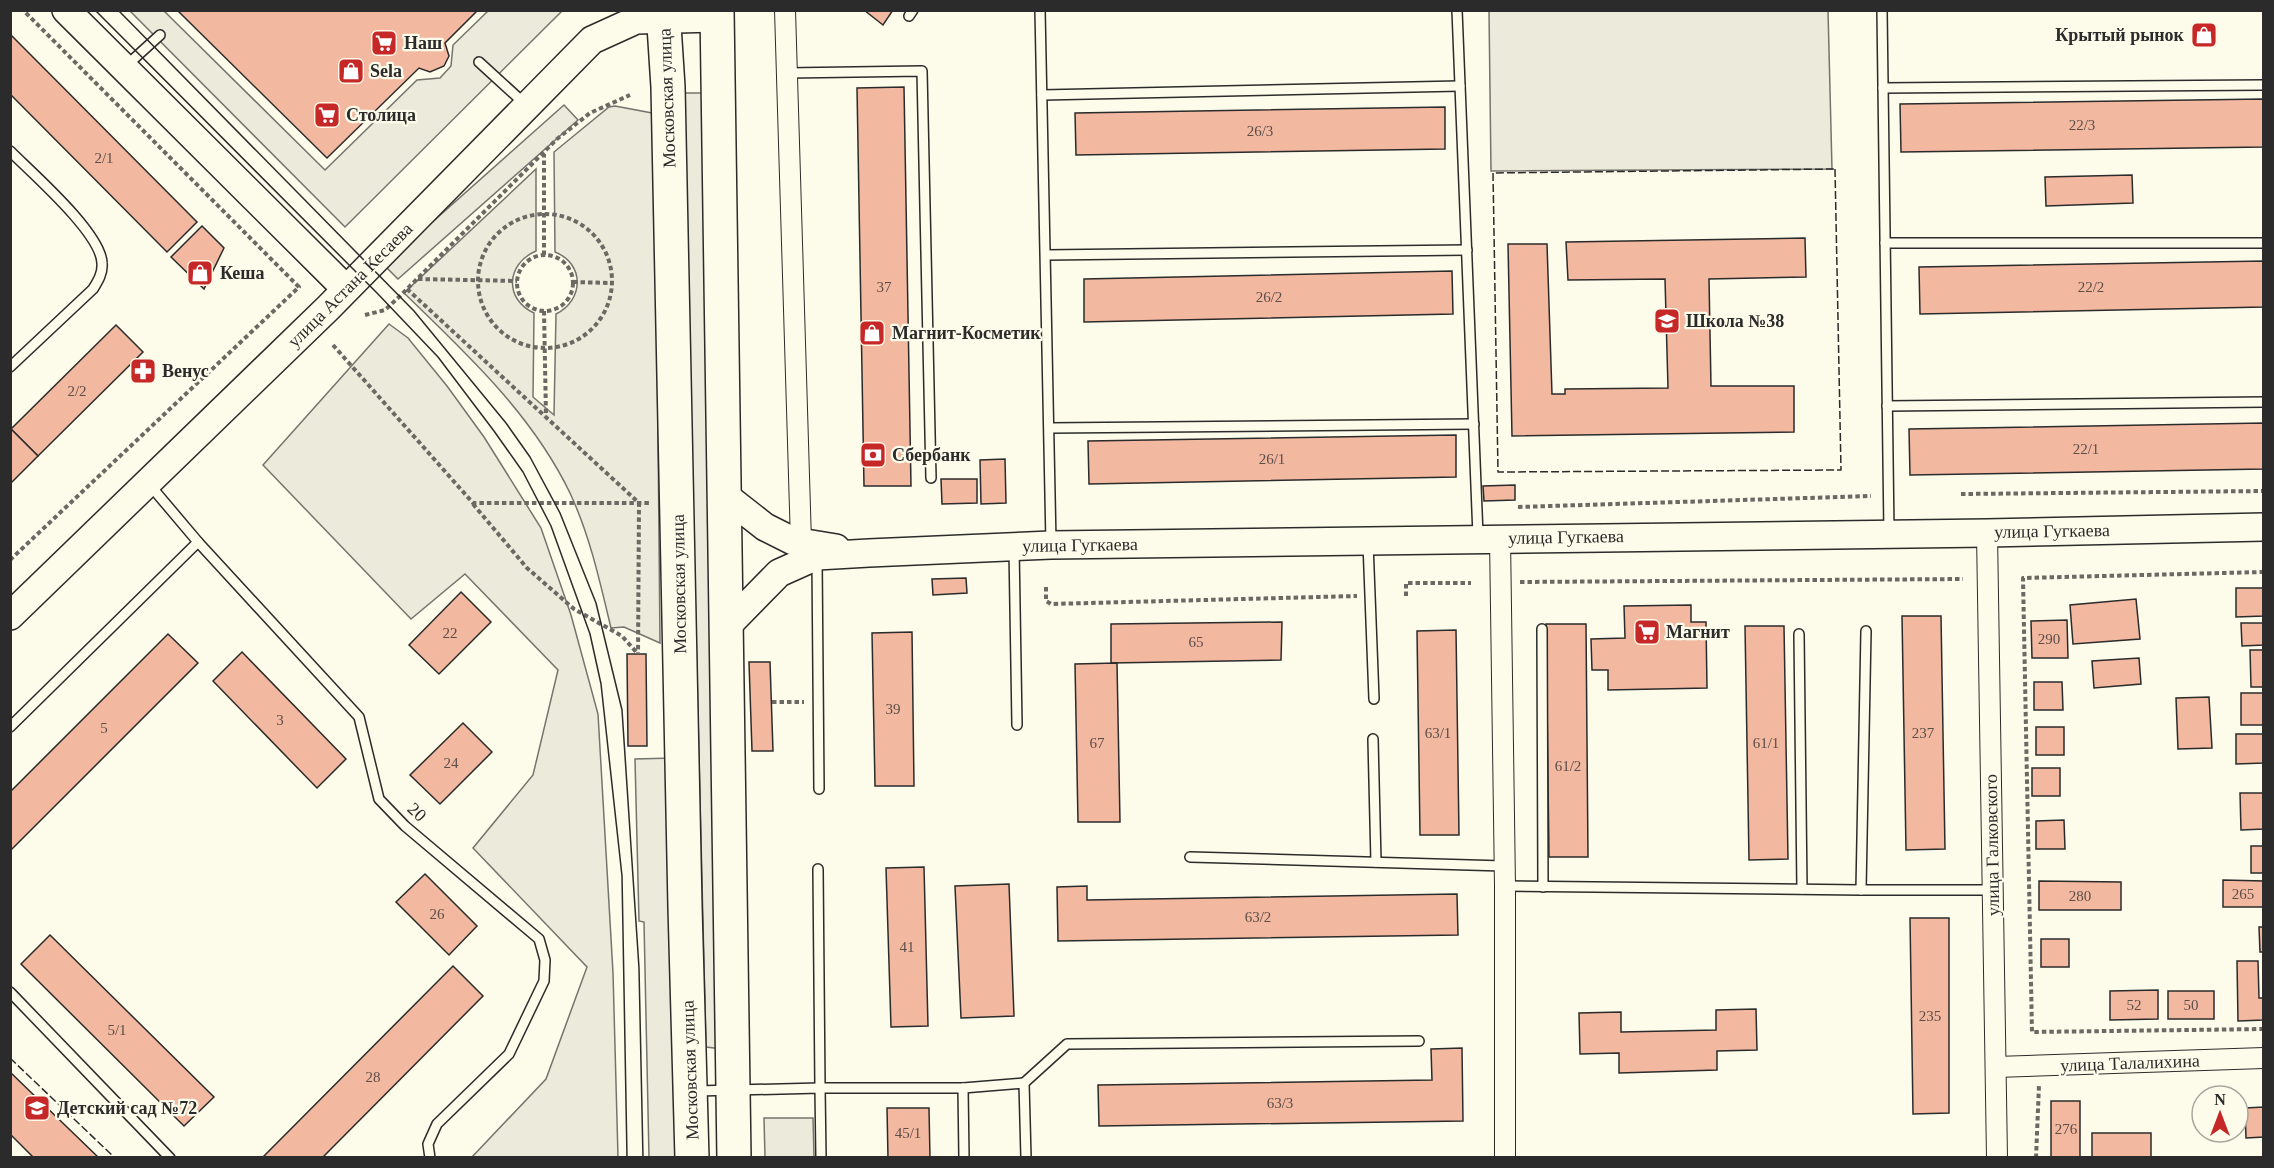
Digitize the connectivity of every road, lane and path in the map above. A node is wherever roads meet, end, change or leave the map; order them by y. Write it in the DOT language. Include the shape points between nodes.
graph roads {
  1 [pos="23,10"];
  2 [pos="66,10"];
  3 [pos="785,10"];
  4 [pos="1040,10"];
  5 [pos="1457,10"];
  6 [pos="1882,10"];
  7 [pos="717,14"];
  8 [pos="663,15"];
  9 [pos="160,35"];
  10 [pos="479,62"];
  11 [pos="123,69"];
  12 [pos="787,73"];
  13 [pos="1460,86"];
  14 [pos="2264,86"];
  15 [pos="1883,88"];
  16 [pos="630,95"];
  17 [pos="1042,95"];
  18 [pos="527,106"];
  19 [pos="10,151"];
  20 [pos="544,153"];
  21 [pos="544,214"];
  22 [pos="1885,243"];
  23 [pos="2264,243"];
  24 [pos="1467,250"];
  25 [pos="544,255"];
  26 [pos="1046,255"];
  27 [pos="418,279"];
  28 [pos="478,280"];
  29 [pos="517,281"];
  30 [pos="573,282"];
  31 [pos="612,283"];
  32 [pos="346,289"];
  33 [pos="407,289"];
  34 [pos="544,311"];
  35 [pos="365,315"];
  36 [pos="333,345"];
  37 [pos="545,348"];
  38 [pos="10,367"];
  39 [pos="2264,402"];
  40 [pos="1887,406"];
  41 [pos="546,417"];
  42 [pos="1474,424"];
  43 [pos="1050,428"];
  44 [pos="931,478"];
  45 [pos="148,483"];
  46 [pos="2264,491"];
  47 [pos="723,494"];
  48 [pos="1961,494"];
  49 [pos="1871,496"];
  50 [pos="678,502"];
  51 [pos="639,503"];
  52 [pos="473,504"];
  53 [pos="1518,507"];
  54 [pos="2264,527"];
  55 [pos="1889,533"];
  56 [pos="1987,533"];
  57 [pos="1489,538"];
  58 [pos="1368,540"];
  59 [pos="198,542"];
  60 [pos="1051,545"];
  61 [pos="1014,546"];
  62 [pos="809,549"];
  63 [pos="10,560"];
  64 [pos="2264,572"];
  65 [pos="1963,579"];
  66 [pos="1519,582"];
  67 [pos="1471,583"];
  68 [pos="1046,587"];
  69 [pos="1360,596"];
  70 [pos="1406,596"];
  71 [pos="10,616"];
  72 [pos="728,625"];
  73 [pos="1542,629"];
  74 [pos="1866,630"];
  75 [pos="1799,634"];
  76 [pos="1374,699"];
  77 [pos="772,702"];
  78 [pos="818,702"];
  79 [pos="1017,725"];
  80 [pos="10,727"];
  81 [pos="1373,739"];
  82 [pos="819,789"];
  83 [pos="1190,857"];
  84 [pos="1376,862"];
  85 [pos="1504,866"];
  86 [pos="818,868"];
  87 [pos="1505,886"];
  88 [pos="1543,887"];
  89 [pos="1802,889"];
  90 [pos="1861,890"];
  91 [pos="1993,890"];
  92 [pos="10,992"];
  93 [pos="2264,1029"];
  94 [pos="1419,1041"];
  95 [pos="2264,1058"];
  96 [pos="1996,1066"];
  97 [pos="2039,1081"];
  98 [pos="1024,1083"];
  99 [pos="820,1088"];
  100 [pos="963,1088"];
  101 [pos="734,1090"];
  102 [pos="691,1091"];
  103 [pos="170,1158"];
  104 [pos="429,1158"];
  105 [pos="692,1158"];
  106 [pos="734,1158"];
  107 [pos="821,1158"];
  108 [pos="964,1158"];
  109 [pos="1026,1158"];
  110 [pos="1505,1158"];
  111 [pos="1997,1158"];
  112 [pos="2036,1158"];
  1 -- 63 [label="path" via="299,286"];
  2 -- 11 [label="street"];
  3 -- 12 [label="street"];
  4 -- 17 [label="lane"];
  5 -- 13 [label="lane"];
  6 -- 15 [label="lane"];
  7 -- 8 [label="street, улица Астана Кесаева"];
  7 -- 47 [label="highway"];
  8 -- 18 [label="street, улица Астана Кесаева" via="636,20 592,40"];
  8 -- 50 [label="highway, Московская улица"];
  9 -- 11 [label="lane"];
  10 -- 18 [label="lane"];
  11 -- 32 [label="street"];
  12 -- 44 [label="lane" via="922,71"];
  12 -- 62 [label="street"];
  13 -- 17 [label="lane"];
  13 -- 24 [label="lane"];
  14 -- 15 [label="lane"];
  15 -- 22 [label="lane"];
  16 -- 20 [label="path" via="590,113"];
  17 -- 26 [label="lane"];
  18 -- 32 [label="street, улица Астана Кесаева"];
  19 -- 38 [label="lane" via="87,230 103,262 93,289"];
  20 -- 21 [label="path"];
  20 -- 27 [label="path"];
  21 -- 25 [label="path"];
  21 -- 28 [label="path" via="511,223 494,238 482,258"];
  21 -- 31 [label="path" via="565,217 600,242 609,261"];
  22 -- 23 [label="lane"];
  22 -- 40 [label="lane"];
  24 -- 26 [label="lane"];
  24 -- 42 [label="lane"];
  25 -- 29 [label="path" via="525,263"];
  25 -- 30 [label="path" via="564,262"];
  26 -- 43 [label="lane"];
  27 -- 28 [label="path"];
  27 -- 33 [label="path"];
  28 -- 29 [label="path"];
  28 -- 37 [label="path" via="485,311 497,328 514,341"];
  29 -- 34 [label="path" via="524,302"];
  30 -- 31 [label="path"];
  30 -- 34 [label="path" via="565,303"];
  31 -- 37 [label="path" via="608,303 592,329 575,341"];
  32 -- 45 [label="street, улица Астана Кесаева"];
  33 -- 35 [label="path" via="385,310"];
  33 -- 41 [label="path"];
  34 -- 37 [label="path"];
  36 -- 52 [label="path"];
  37 -- 41 [label="path"];
  39 -- 40 [label="lane"];
  40 -- 55 [label="lane"];
  41 -- 51 [label="path"];
  42 -- 43 [label="lane"];
  42 -- 57 [label="lane"];
  43 -- 60 [label="lane"];
  45 -- 59 [label="lane, 20"];
  45 -- 71 [label="street, улица Астана Кесаева"];
  46 -- 48 [label="path"];
  47 -- 62 [label="street, улица Гугкаева" via="765,527"];
  47 -- 72 [label="highway"];
  49 -- 53 [label="path"];
  50 -- 51 [label="path"];
  50 -- 102 [label="highway, Московская улица"];
  51 -- 52 [label="path"];
  51 -- 52 [label="path" via="638,654 622,636 574,609 527,568"];
  54 -- 56 [label="street, улица Гугкаева"];
  55 -- 56 [label="street, улица Гугкаева"];
  55 -- 57 [label="street, улица Гугкаева"];
  56 -- 91 [label="street, улица Галковского"];
  57 -- 58 [label="street, улица Гугкаева"];
  57 -- 85 [label="street"];
  58 -- 60 [label="street, улица Гугкаева"];
  58 -- 76 [label="lane"];
  59 -- 80 [label="lane"];
  59 -- 104 [label="lane, 20" via="358,717 379,799 405,826 539,939 545,960 544,981 509,1054 437,1124 428,1144"];
  60 -- 61 [label="street, улица Гугкаева"];
  61 -- 62 [label="street, улица Гугкаева" via="869,553"];
  61 -- 79 [label="lane"];
  62 -- 72 [label="street" via="779,573"];
  62 -- 78 [label="lane"];
  64 -- 93 [label="path" via="2023,578 2031,1032"];
  65 -- 66 [label="path"];
  67 -- 70 [label="path" via="1406,583"];
  68 -- 69 [label="path" via="1046,601 1051,604"];
  72 -- 101 [label="highway"];
  73 -- 88 [label="lane"];
  74 -- 90 [label="lane"];
  75 -- 89 [label="lane"];
  77 -- 78 [label="path"];
  78 -- 82 [label="lane"];
  81 -- 84 [label="lane"];
  83 -- 84 [label="lane"];
  84 -- 85 [label="lane"];
  85 -- 87 [label="street"];
  86 -- 99 [label="lane"];
  87 -- 88 [label="lane"];
  87 -- 110 [label="street"];
  88 -- 89 [label="lane"];
  89 -- 90 [label="lane"];
  90 -- 91 [label="lane"];
  91 -- 96 [label="street, улица Галковского"];
  92 -- 103 [label="lane"];
  94 -- 98 [label="lane" via="1067,1044"];
  95 -- 96 [label="street, улица Талалихина"];
  96 -- 111 [label="street, улица Галковского"];
  97 -- 112 [label="path"];
  98 -- 100 [label="lane"];
  98 -- 109 [label="lane"];
  99 -- 100 [label="lane"];
  99 -- 101 [label="lane"];
  99 -- 107 [label="lane"];
  100 -- 108 [label="lane"];
  101 -- 102 [label="lane"];
  101 -- 106 [label="highway"];
  102 -- 105 [label="highway, Московская улица"];
}
